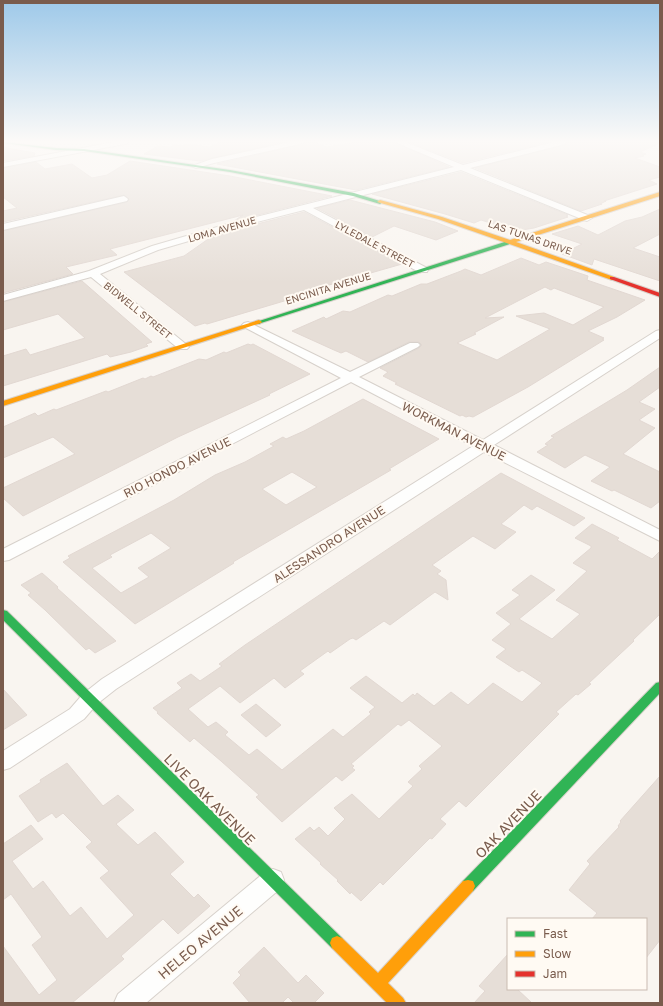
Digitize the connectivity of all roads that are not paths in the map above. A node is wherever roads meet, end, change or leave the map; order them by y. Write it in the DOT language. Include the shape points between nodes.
graph roads {
  1 [pos="324,189"];
  2 [pos="377,189"];
  3 [pos="516,189"];
  4 [pos="660,194"];
  5 [pos="354,195"];
  6 [pos="124,199"];
  7 [pos="305,207"];
  8 [pos="587,218"];
  9 [pos="3,227"];
  10 [pos="510,242"];
  11 [pos="423,270"];
  12 [pos="94,273"];
  13 [pos="660,295"];
  14 [pos="3,298"];
  15 [pos="248,325"];
  16 [pos="660,333"];
  17 [pos="414,345"];
  18 [pos="183,347"];
  19 [pos="350,378"];
  20 [pos="3,404"];
  21 [pos="483,445"];
  22 [pos="660,536"];
  23 [pos="3,556"];
  24 [pos="3,614"];
  25 [pos="660,686"];
  26 [pos="90,699"];
  27 [pos="3,762"];
  28 [pos="273,880"];
  29 [pos="378,983"];
  30 [pos="127,1003"];
  31 [pos="398,1003"];
  1 -- 5 [label="street, LAS TUNAS DRIVE"];
  2 -- 5 [label="street, LOMA AVENUE"];
  3 -- 8 [label="street"];
  4 -- 8 [label="street, ENCINITA AVENUE"];
  5 -- 7 [label="street, LOMA AVENUE"];
  5 -- 10 [label="street, LAS TUNAS DRIVE" via="414,210"];
  6 -- 9 [label="street"];
  7 -- 11 [label="street, LYLEDALE STREET"];
  7 -- 12 [label="street, LOMA AVENUE" via="155,248"];
  8 -- 10 [label="street, ENCINITA AVENUE"];
  10 -- 11 [label="street, ENCINITA AVENUE"];
  10 -- 13 [label="street, LAS TUNAS DRIVE"];
  11 -- 15 [label="street, ENCINITA AVENUE"];
  12 -- 14 [label="street, LOMA AVENUE"];
  12 -- 18 [label="street, BIDWELL STREET"];
  15 -- 18 [label="street, ENCINITA AVENUE"];
  15 -- 19 [label="street, WORKMAN AVENUE"];
  16 -- 21 [label="street, ALESSANDRO AVENUE"];
  17 -- 19 [label="street, RIO HONDO AVENUE"];
  18 -- 20 [label="street, ENCINITA AVENUE"];
  19 -- 21 [label="street, WORKMAN AVENUE"];
  19 -- 23 [label="street, RIO HONDO AVENUE"];
  21 -- 22 [label="street, WORKMAN AVENUE"];
  21 -- 26 [label="street, ALESSANDRO AVENUE" via="109,684"];
  24 -- 26 [label="street, LIVE OAK AVENUE"];
  25 -- 29 [label="street, OAK AVENUE"];
  26 -- 27 [label="street, ALESSANDRO AVENUE" via="73,717"];
  26 -- 28 [label="street, LIVE OAK AVENUE"];
  28 -- 29 [label="street, LIVE OAK AVENUE"];
  28 -- 30 [label="street, HELEO AVENUE"];
  29 -- 31 [label="street, LIVE OAK AVENUE"];
}
